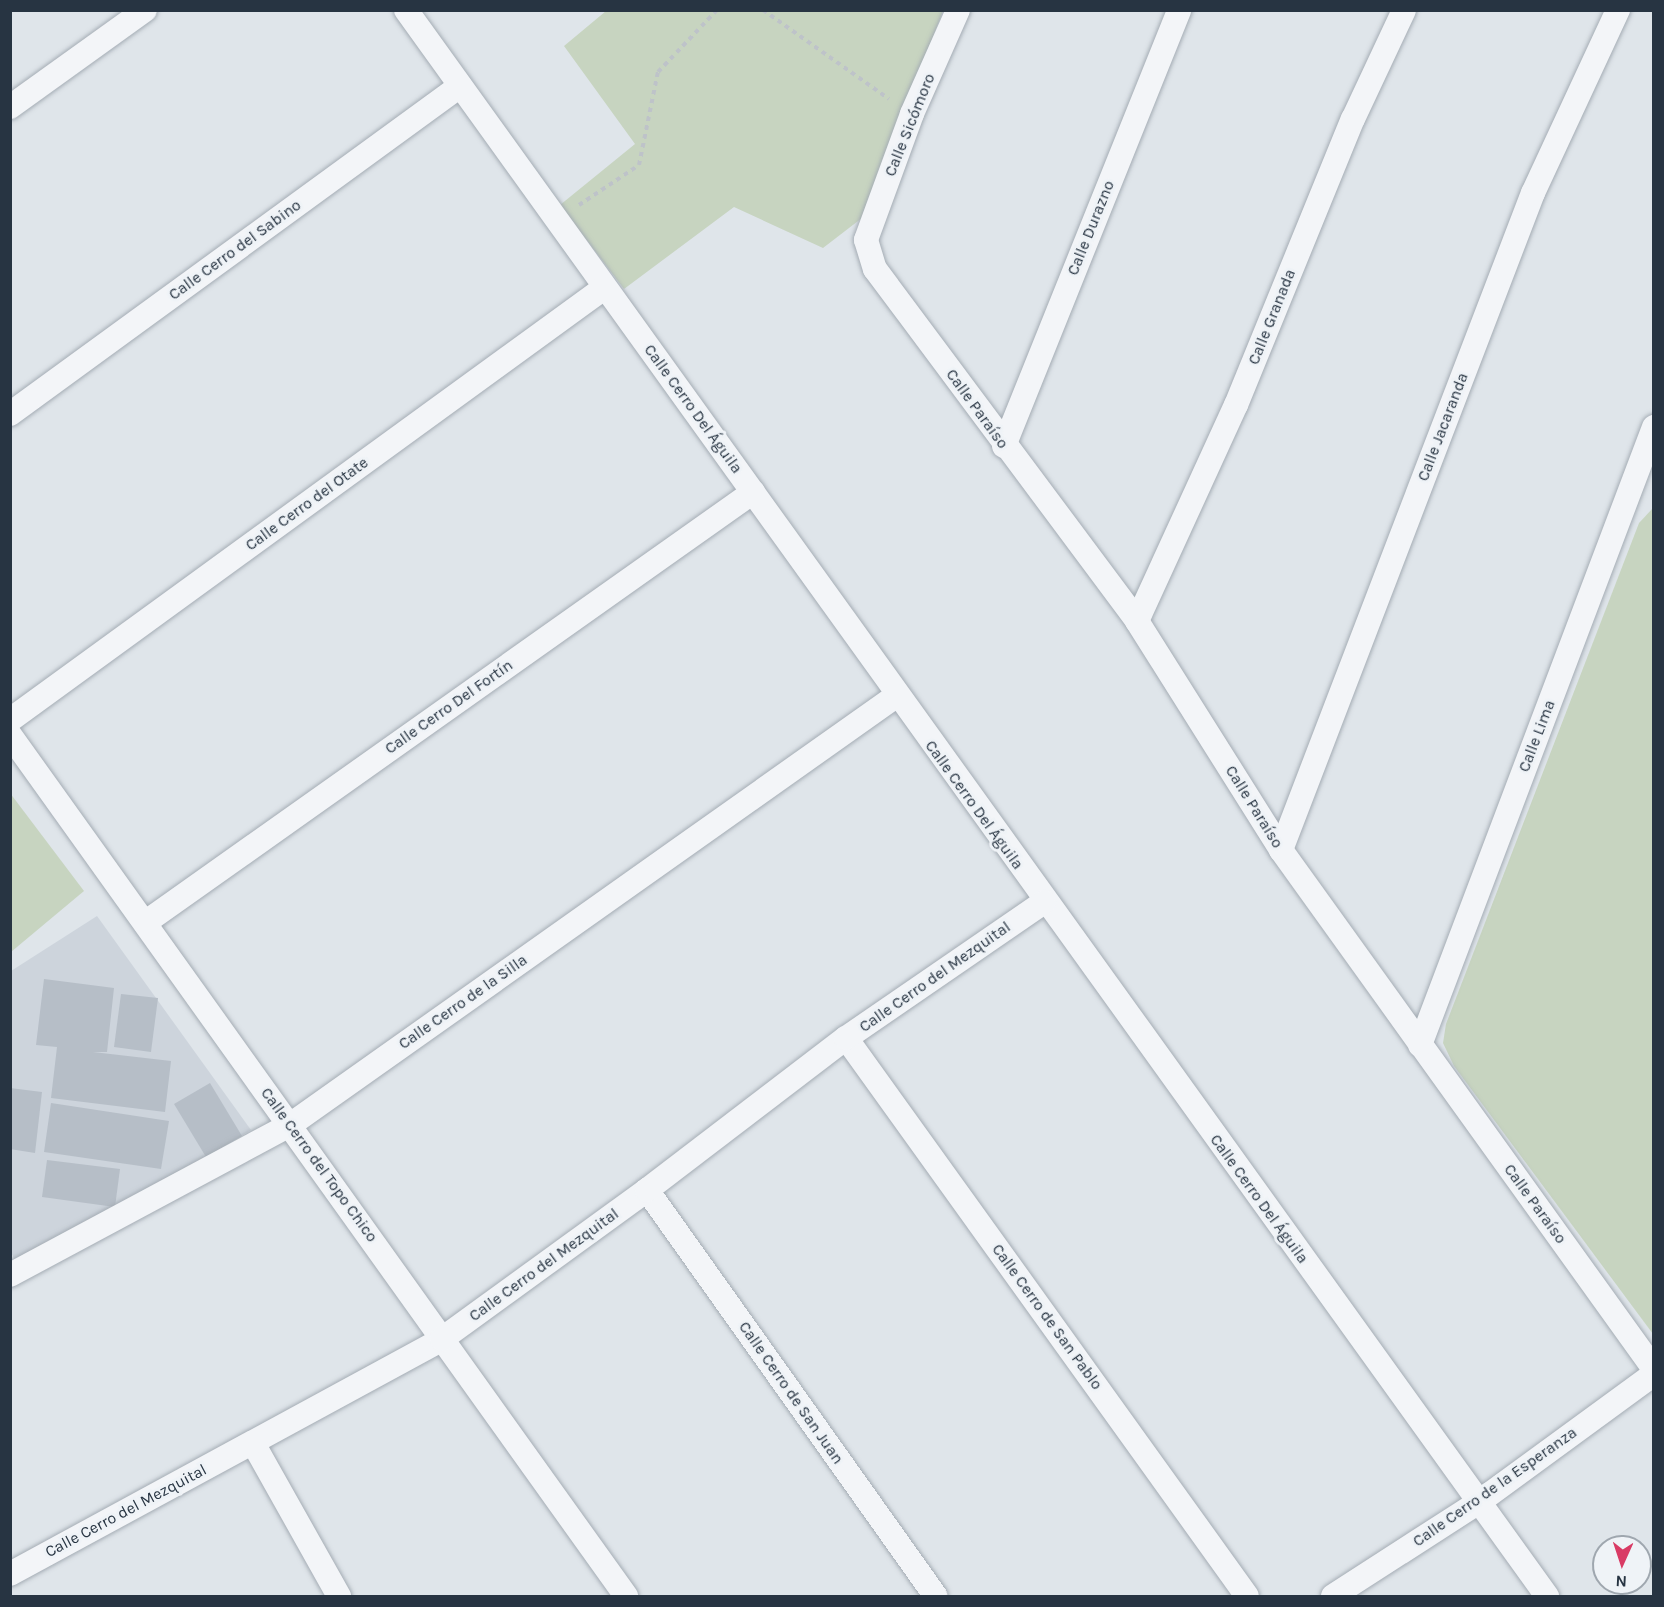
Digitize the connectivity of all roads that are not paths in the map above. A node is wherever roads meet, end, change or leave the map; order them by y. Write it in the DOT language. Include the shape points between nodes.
graph roads {
  1 [pos="145,10"];
  2 [pos="406,10"];
  3 [pos="958,10"];
  4 [pos="1179,10"];
  5 [pos="1404,10"];
  6 [pos="1618,10"];
  7 [pos="460,86"];
  8 [pos="10,107"];
  9 [pos="866,240"];
  10 [pos="604,288"];
  11 [pos="10,414"];
  12 [pos="1653,427"];
  13 [pos="1004,446"];
  14 [pos="1646,465"];
  15 [pos="753,492"];
  16 [pos="1137,621"];
  17 [pos="896,696"];
  18 [pos="10,720"];
  19 [pos="10,735"];
  20 [pos="1281,850"];
  21 [pos="1044,902"];
  22 [pos="146,922"];
  23 [pos="846,1038"];
  24 [pos="1420,1045"];
  25 [pos="290,1125"];
  26 [pos="647,1190"];
  27 [pos="10,1275"];
  28 [pos="442,1339"];
  29 [pos="1653,1369"];
  30 [pos="1653,1374"];
  31 [pos="253,1443"];
  32 [pos="1479,1502"];
  33 [pos="10,1574"];
  34 [pos="339,1596"];
  35 [pos="626,1596"];
  36 [pos="936,1596"];
  37 [pos="1247,1596"];
  38 [pos="1333,1596"];
  39 [pos="1547,1596"];
  1 -- 8 [label="street"];
  2 -- 7 [label="street, Calle Cerro Del Águila"];
  3 -- 9 [label="street, Calle Sicómoro" via="912,114"];
  4 -- 13 [label="street, Calle Durazno"];
  5 -- 16 [label="street, Calle Granada" via="1353,119 1236,405"];
  6 -- 20 [label="street, Calle Jacaranda" via="1533,193"];
  7 -- 10 [label="street, Calle Cerro Del Águila"];
  7 -- 11 [label="street, Calle Cerro del Sabino"];
  9 -- 13 [label="street, Calle Paraíso" via="875,269"];
  10 -- 15 [label="street, Calle Cerro Del Águila"];
  10 -- 18 [label="street, Calle Cerro del Otate"];
  12 -- 14 [label="street, Calle Lima"];
  13 -- 16 [label="street, Calle Paraíso"];
  14 -- 24 [label="street, Calle Lima"];
  15 -- 17 [label="street, Calle Cerro Del Águila"];
  15 -- 22 [label="street, Calle Cerro Del Fortín"];
  16 -- 20 [label="street, Calle Paraíso"];
  17 -- 21 [label="street, Calle Cerro Del Águila"];
  17 -- 25 [label="street, Calle Cerro de la Silla"];
  19 -- 22 [label="street, Calle Cerro del Topo Chico"];
  20 -- 24 [label="street, Calle Paraíso"];
  21 -- 23 [label="street, Calle Cerro del Mezquital"];
  21 -- 32 [label="street, Calle Cerro Del Águila"];
  22 -- 25 [label="street, Calle Cerro del Topo Chico"];
  23 -- 26 [label="street, Calle Cerro del Mezquital"];
  23 -- 37 [label="street, Calle Cerro de San Pablo"];
  24 -- 29 [label="street, Calle Paraíso"];
  25 -- 27 [label="street, Calle Cerro de la Silla"];
  25 -- 28 [label="street, Calle Cerro del Topo Chico"];
  26 -- 28 [label="street, Calle Cerro del Mezquital"];
  26 -- 36 [label="street, Calle Cerro de San Juan"];
  28 -- 31 [label="street, Calle Cerro del Mezquital"];
  28 -- 35 [label="street, Calle Cerro del Topo Chico"];
  30 -- 32 [label="street, Calle Cerro de la Esperanza"];
  31 -- 33 [label="street, Calle Cerro del Mezquital"];
  31 -- 34 [label="street"];
  32 -- 38 [label="street, Calle Cerro de la Esperanza"];
  32 -- 39 [label="street, Calle Cerro Del Águila"];
}
